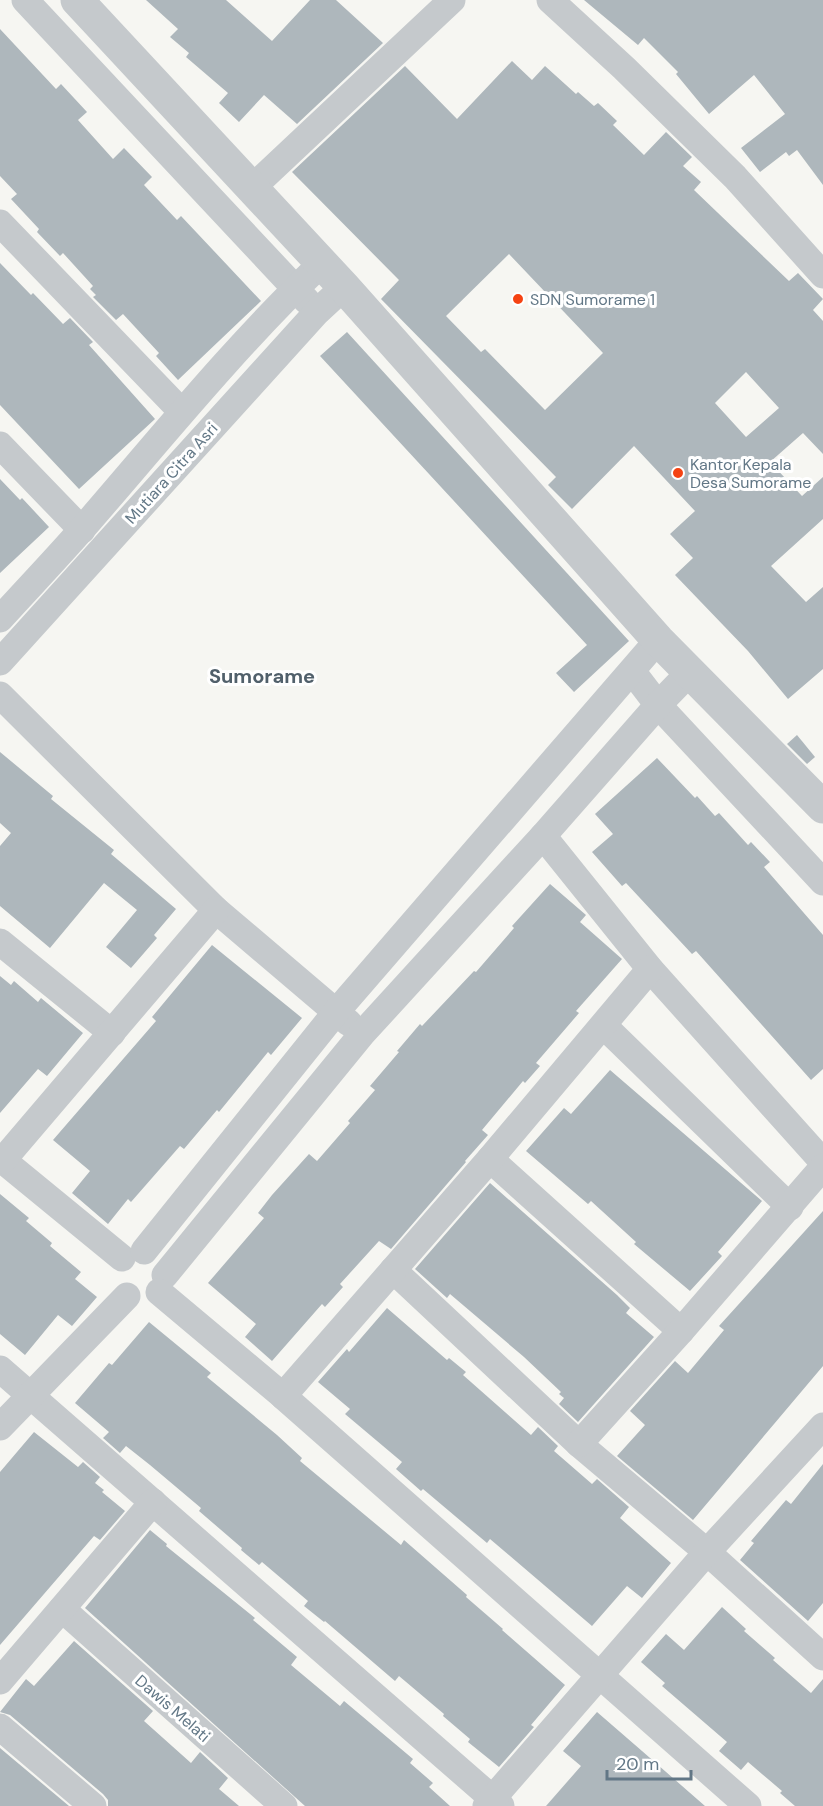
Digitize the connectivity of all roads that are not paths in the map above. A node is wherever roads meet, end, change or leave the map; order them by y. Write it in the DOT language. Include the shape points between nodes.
graph roads {
  1 [pos="25,0"];
  2 [pos="77,0"];
  3 [pos="452,0"];
  4 [pos="550,0"];
  5 [pos="252,188"];
  6 [pos="0,223"];
  7 [pos="322,263"];
  8 [pos="823,275"];
  9 [pos="344,287"];
  10 [pos="295,288"];
  11 [pos="317,312"];
  12 [pos="182,412"];
  13 [pos="0,446"];
  14 [pos="82,530"];
  15 [pos="0,619"];
  16 [pos="658,639"];
  17 [pos="0,662"];
  18 [pos="632,671"];
  19 [pos="690,672"];
  20 [pos="0,695"];
  21 [pos="658,705"];
  22 [pos="820,798"];
  23 [pos="543,836"];
  24 [pos="823,882"];
  25 [pos="216,910"];
  26 [pos="0,942"];
  27 [pos="650,969"];
  28 [pos="336,1012"];
  29 [pos="604,1026"];
  30 [pos="112,1033"];
  31 [pos="362,1034"];
  32 [pos="2,1159"];
  33 [pos="490,1159"];
  34 [pos="823,1162"];
  35 [pos="823,1167"];
  36 [pos="790,1207"];
  37 [pos="133,1255"];
  38 [pos="393,1270"];
  39 [pos="162,1284"];
  40 [pos="127,1296"];
  41 [pos="681,1331"];
  42 [pos="0,1370"];
  43 [pos="29,1395"];
  44 [pos="283,1396"];
  45 [pos="823,1426"];
  46 [pos="0,1427"];
  47 [pos="579,1444"];
  48 [pos="153,1503"];
  49 [pos="707,1552"];
  50 [pos="62,1609"];
  51 [pos="822,1653"];
  52 [pos="599,1676"];
  53 [pos="0,1681"];
  54 [pos="0,1727"];
  55 [pos="493,1804"];
  56 [pos="93,1806"];
  57 [pos="284,1806"];
  58 [pos="748,1806"];
  1 -- 10 [label="street"];
  2 -- 5 [label="street"];
  3 -- 5 [label="street"];
  4 -- 8 [label="street" via="735,177"];
  5 -- 7 [label="street"];
  6 -- 12 [label="street"];
  7 -- 9 [label="street"];
  7 -- 10 [label="street, Mutiara Citra Asri"];
  9 -- 11 [label="street, Mutiara Citra Asri"];
  9 -- 16 [label="street"];
  10 -- 11 [label="street"];
  10 -- 12 [label="street, Mutiara Citra Asri"];
  11 -- 17 [label="street, Mutiara Citra Asri"];
  12 -- 14 [label="street, Mutiara Citra Asri"];
  13 -- 14 [label="street"];
  14 -- 15 [label="street, Mutiara Citra Asri"];
  16 -- 18 [label="street"];
  16 -- 19 [label="street"];
  18 -- 21 [label="street"];
  18 -- 28 [label="street"];
  19 -- 21 [label="street"];
  19 -- 22 [label="street"];
  20 -- 25 [label="street"];
  21 -- 23 [label="street"];
  21 -- 24 [label="street"];
  23 -- 27 [label="street"];
  23 -- 31 [label="street"];
  25 -- 28 [label="street"];
  25 -- 30 [label="street"];
  26 -- 30 [label="street"];
  27 -- 29 [label="street"];
  27 -- 34 [label="street"];
  28 -- 31 [label="street"];
  28 -- 37 [label="street"];
  29 -- 33 [label="street"];
  29 -- 36 [label="street"];
  30 -- 32 [label="street"];
  31 -- 39 [label="street"];
  32 -- 37 [label="street"];
  33 -- 38 [label="street"];
  33 -- 41 [label="street"];
  35 -- 36 [label="street"];
  36 -- 41 [label="street"];
  37 -- 39 [label="street" via="155,1255 162,1264"];
  37 -- 40 [label="street" via="115,1274 120,1290"];
  38 -- 44 [label="street"];
  38 -- 47 [label="street"];
  39 -- 40 [label="street" via="152,1297 144,1300"];
  39 -- 44 [label="street"];
  40 -- 43 [label="street"];
  41 -- 47 [label="street"];
  42 -- 43 [label="street"];
  43 -- 46 [label="street"];
  43 -- 48 [label="street"];
  44 -- 52 [label="street"];
  45 -- 49 [label="street"];
  47 -- 49 [label="street"];
  48 -- 50 [label="street"];
  48 -- 55 [label="street"];
  49 -- 51 [label="street"];
  49 -- 52 [label="street"];
  50 -- 53 [label="street"];
  50 -- 57 [label="street, Dawis Melati"];
  52 -- 55 [label="street"];
  52 -- 58 [label="street"];
  54 -- 56 [label="street"];
}
